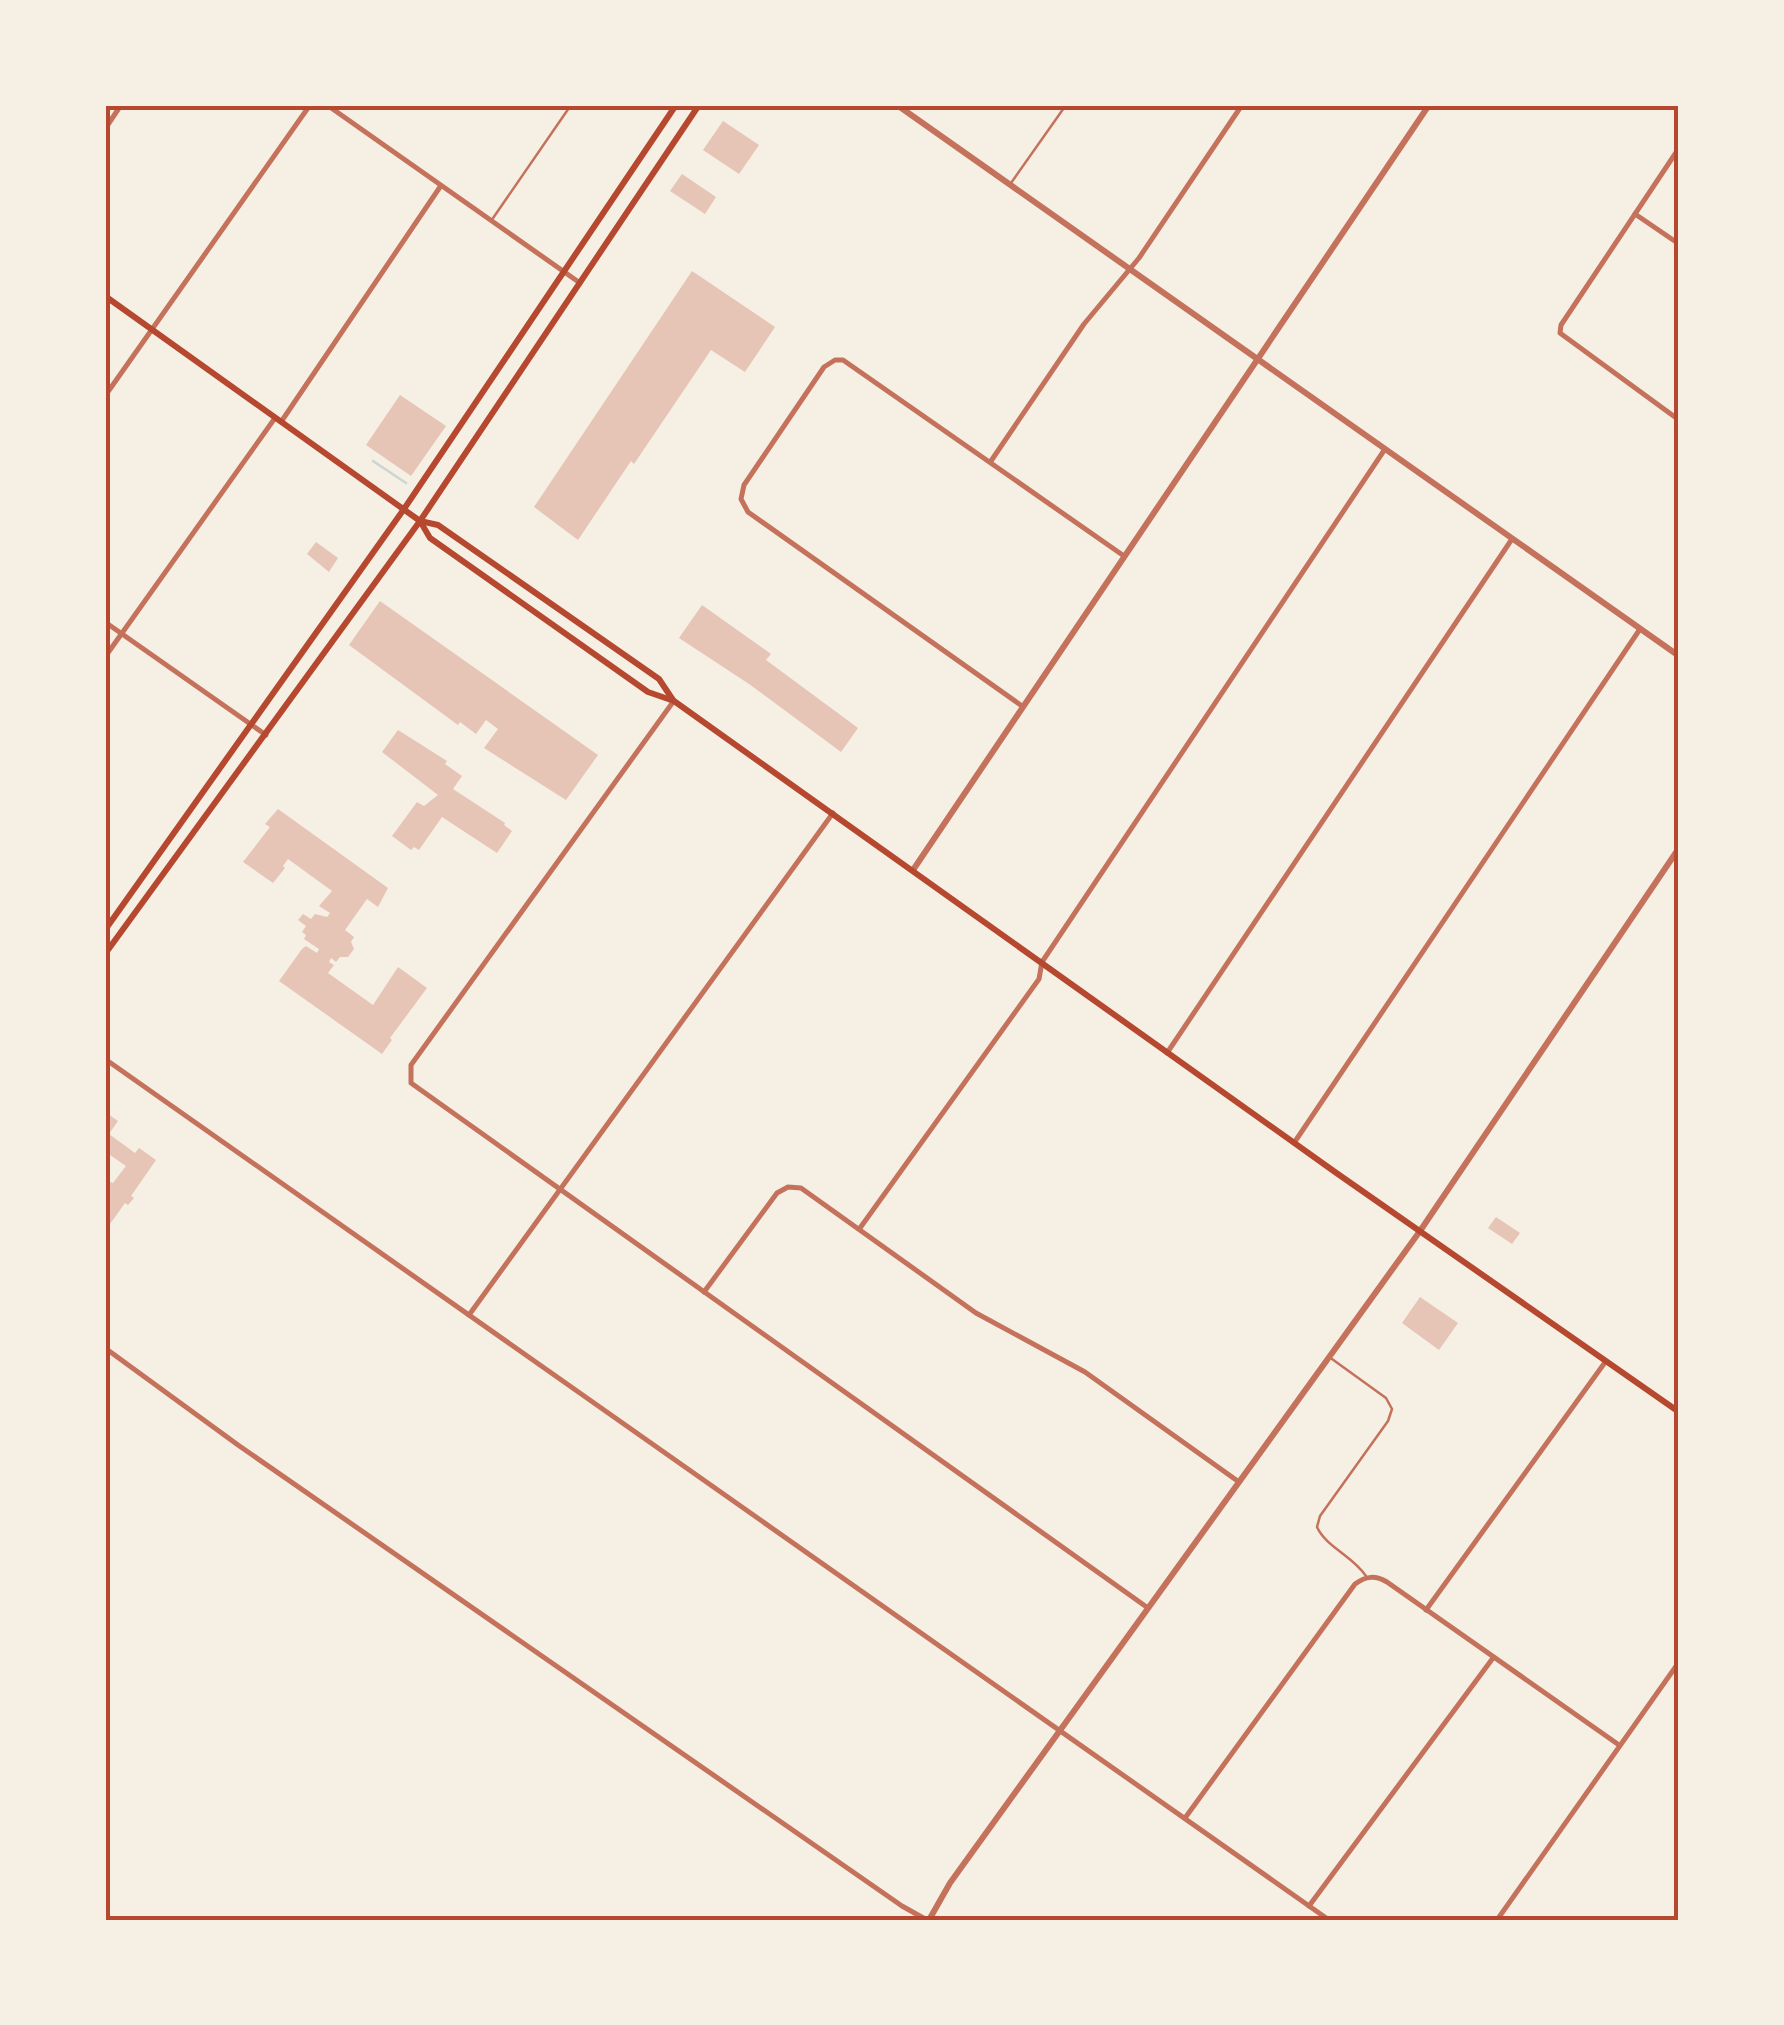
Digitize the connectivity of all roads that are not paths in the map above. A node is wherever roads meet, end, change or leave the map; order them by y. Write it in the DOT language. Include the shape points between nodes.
graph roads {
  1 [pos="121,105"];
  2 [pos="310,105"];
  3 [pos="327,105"];
  4 [pos="571,105"];
  5 [pos="676,105"];
  6 [pos="699,105"];
  7 [pos="897,105"];
  8 [pos="914,105"];
  9 [pos="1066,105"];
  10 [pos="1242,105"];
  11 [pos="1429,105"];
  12 [pos="908,113"];
  13 [pos="105,129"];
  14 [pos="1679,148"];
  15 [pos="1010,184"];
  16 [pos="440,187"];
  17 [pos="1635,214"];
  18 [pos="490,223"];
  19 [pos="1679,244"];
  20 [pos="1130,270"];
  21 [pos="564,272"];
  22 [pos="580,283"];
  23 [pos="105,296"];
  24 [pos="152,331"];
  25 [pos="1258,360"];
  26 [pos="105,396"];
  27 [pos="278,420"];
  28 [pos="1679,420"];
  29 [pos="1385,449"];
  30 [pos="991,461"];
  31 [pos="404,508"];
  32 [pos="420,520"];
  33 [pos="1512,539"];
  34 [pos="1124,556"];
  35 [pos="105,622"];
  36 [pos="1640,629"];
  37 [pos="122,634"];
  38 [pos="105,656"];
  39 [pos="1679,656"];
  40 [pos="674,701"];
  41 [pos="1022,706"];
  42 [pos="250,724"];
  43 [pos="266,735"];
  44 [pos="833,813"];
  45 [pos="1679,848"];
  46 [pos="912,870"];
  47 [pos="105,930"];
  48 [pos="105,954"];
  49 [pos="1042,962"];
  50 [pos="1167,1053"];
  51 [pos="105,1059"];
  52 [pos="1294,1143"];
  53 [pos="560,1188"];
  54 [pos="860,1228"];
  55 [pos="1420,1231"];
  56 [pos="704,1292"];
  57 [pos="469,1315"];
  58 [pos="105,1348"];
  59 [pos="1328,1356"];
  60 [pos="1607,1360"];
  61 [pos="1677,1407"];
  62 [pos="1239,1482"];
  63 [pos="1367,1577"];
  64 [pos="1148,1608"];
  65 [pos="1426,1610"];
  66 [pos="1493,1658"];
  67 [pos="1679,1662"];
  68 [pos="1060,1731"];
  69 [pos="1619,1745"];
  70 [pos="1185,1818"];
  71 [pos="1308,1906"];
  72 [pos="928,1920"];
  73 [pos="1329,1920"];
  74 [pos="1496,1920"];
  1 -- 13 [label="street"];
  2 -- 24 [label="street"];
  3 -- 16 [label="street"];
  4 -- 18 [label="lane"];
  5 -- 21 [label="main road"];
  6 -- 22 [label="main road"];
  7 -- 12 [label="street"];
  8 -- 12 [label="lane"];
  9 -- 15 [label="lane"];
  10 -- 20 [label="street"];
  11 -- 25 [label="street"];
  12 -- 15 [label="street"];
  14 -- 17 [label="street"];
  15 -- 20 [label="street"];
  16 -- 18 [label="street"];
  16 -- 27 [label="street"];
  17 -- 19 [label="street"];
  17 -- 28 [label="street" via="1560,333"];
  18 -- 21 [label="street"];
  20 -- 25 [label="street"];
  20 -- 30 [label="street" via="1084,324"];
  21 -- 22 [label="street"];
  21 -- 31 [label="main road"];
  22 -- 32 [label="main road"];
  23 -- 24 [label="main road"];
  24 -- 26 [label="street"];
  24 -- 27 [label="main road"];
  25 -- 29 [label="street"];
  25 -- 34 [label="street"];
  27 -- 31 [label="main road"];
  27 -- 37 [label="street"];
  29 -- 33 [label="street"];
  29 -- 49 [label="street"];
  30 -- 34 [label="street"];
  30 -- 41 [label="street" via="851,364 835,360 794,411 741,499 748,512"];
  31 -- 32 [label="main road"];
  31 -- 42 [label="main road"];
  32 -- 40 [label="main road" via="659,679"];
  32 -- 40 [label="main road" via="430,538 648,692"];
  32 -- 43 [label="main road"];
  33 -- 36 [label="street"];
  33 -- 50 [label="street"];
  34 -- 41 [label="street"];
  35 -- 37 [label="street"];
  36 -- 39 [label="street"];
  36 -- 52 [label="street"];
  37 -- 38 [label="street"];
  37 -- 42 [label="street"];
  40 -- 44 [label="main road"];
  40 -- 53 [label="street" via="411,1065 415,1088"];
  41 -- 46 [label="street"];
  42 -- 43 [label="street"];
  42 -- 47 [label="main road"];
  43 -- 48 [label="main road"];
  44 -- 46 [label="main road"];
  44 -- 53 [label="street"];
  45 -- 55 [label="street"];
  46 -- 49 [label="main road"];
  49 -- 50 [label="main road"];
  49 -- 54 [label="street" via="1039,979"];
  50 -- 52 [label="main road"];
  51 -- 57 [label="street"];
  52 -- 55 [label="main road"];
  53 -- 56 [label="street"];
  53 -- 57 [label="street"];
  54 -- 56 [label="street" via="800,1188 788,1187 776,1192"];
  54 -- 62 [label="street" via="976,1313 1085,1372"];
  55 -- 59 [label="street"];
  55 -- 60 [label="main road"];
  56 -- 64 [label="street"];
  57 -- 68 [label="street"];
  58 -- 72 [label="street"];
  59 -- 62 [label="street"];
  59 -- 63 [label="lane" via="1392,1408 1316,1527"];
  60 -- 61 [label="main road"];
  60 -- 65 [label="street"];
  62 -- 64 [label="street"];
  63 -- 65 [label="street" via="1380,1578"];
  63 -- 70 [label="street" via="1355,1584"];
  64 -- 68 [label="street"];
  65 -- 66 [label="street"];
  66 -- 69 [label="street"];
  66 -- 71 [label="street"];
  67 -- 69 [label="street"];
  68 -- 70 [label="street"];
  68 -- 72 [label="street"];
  69 -- 74 [label="street"];
  70 -- 71 [label="street"];
  71 -- 73 [label="street"];
}
